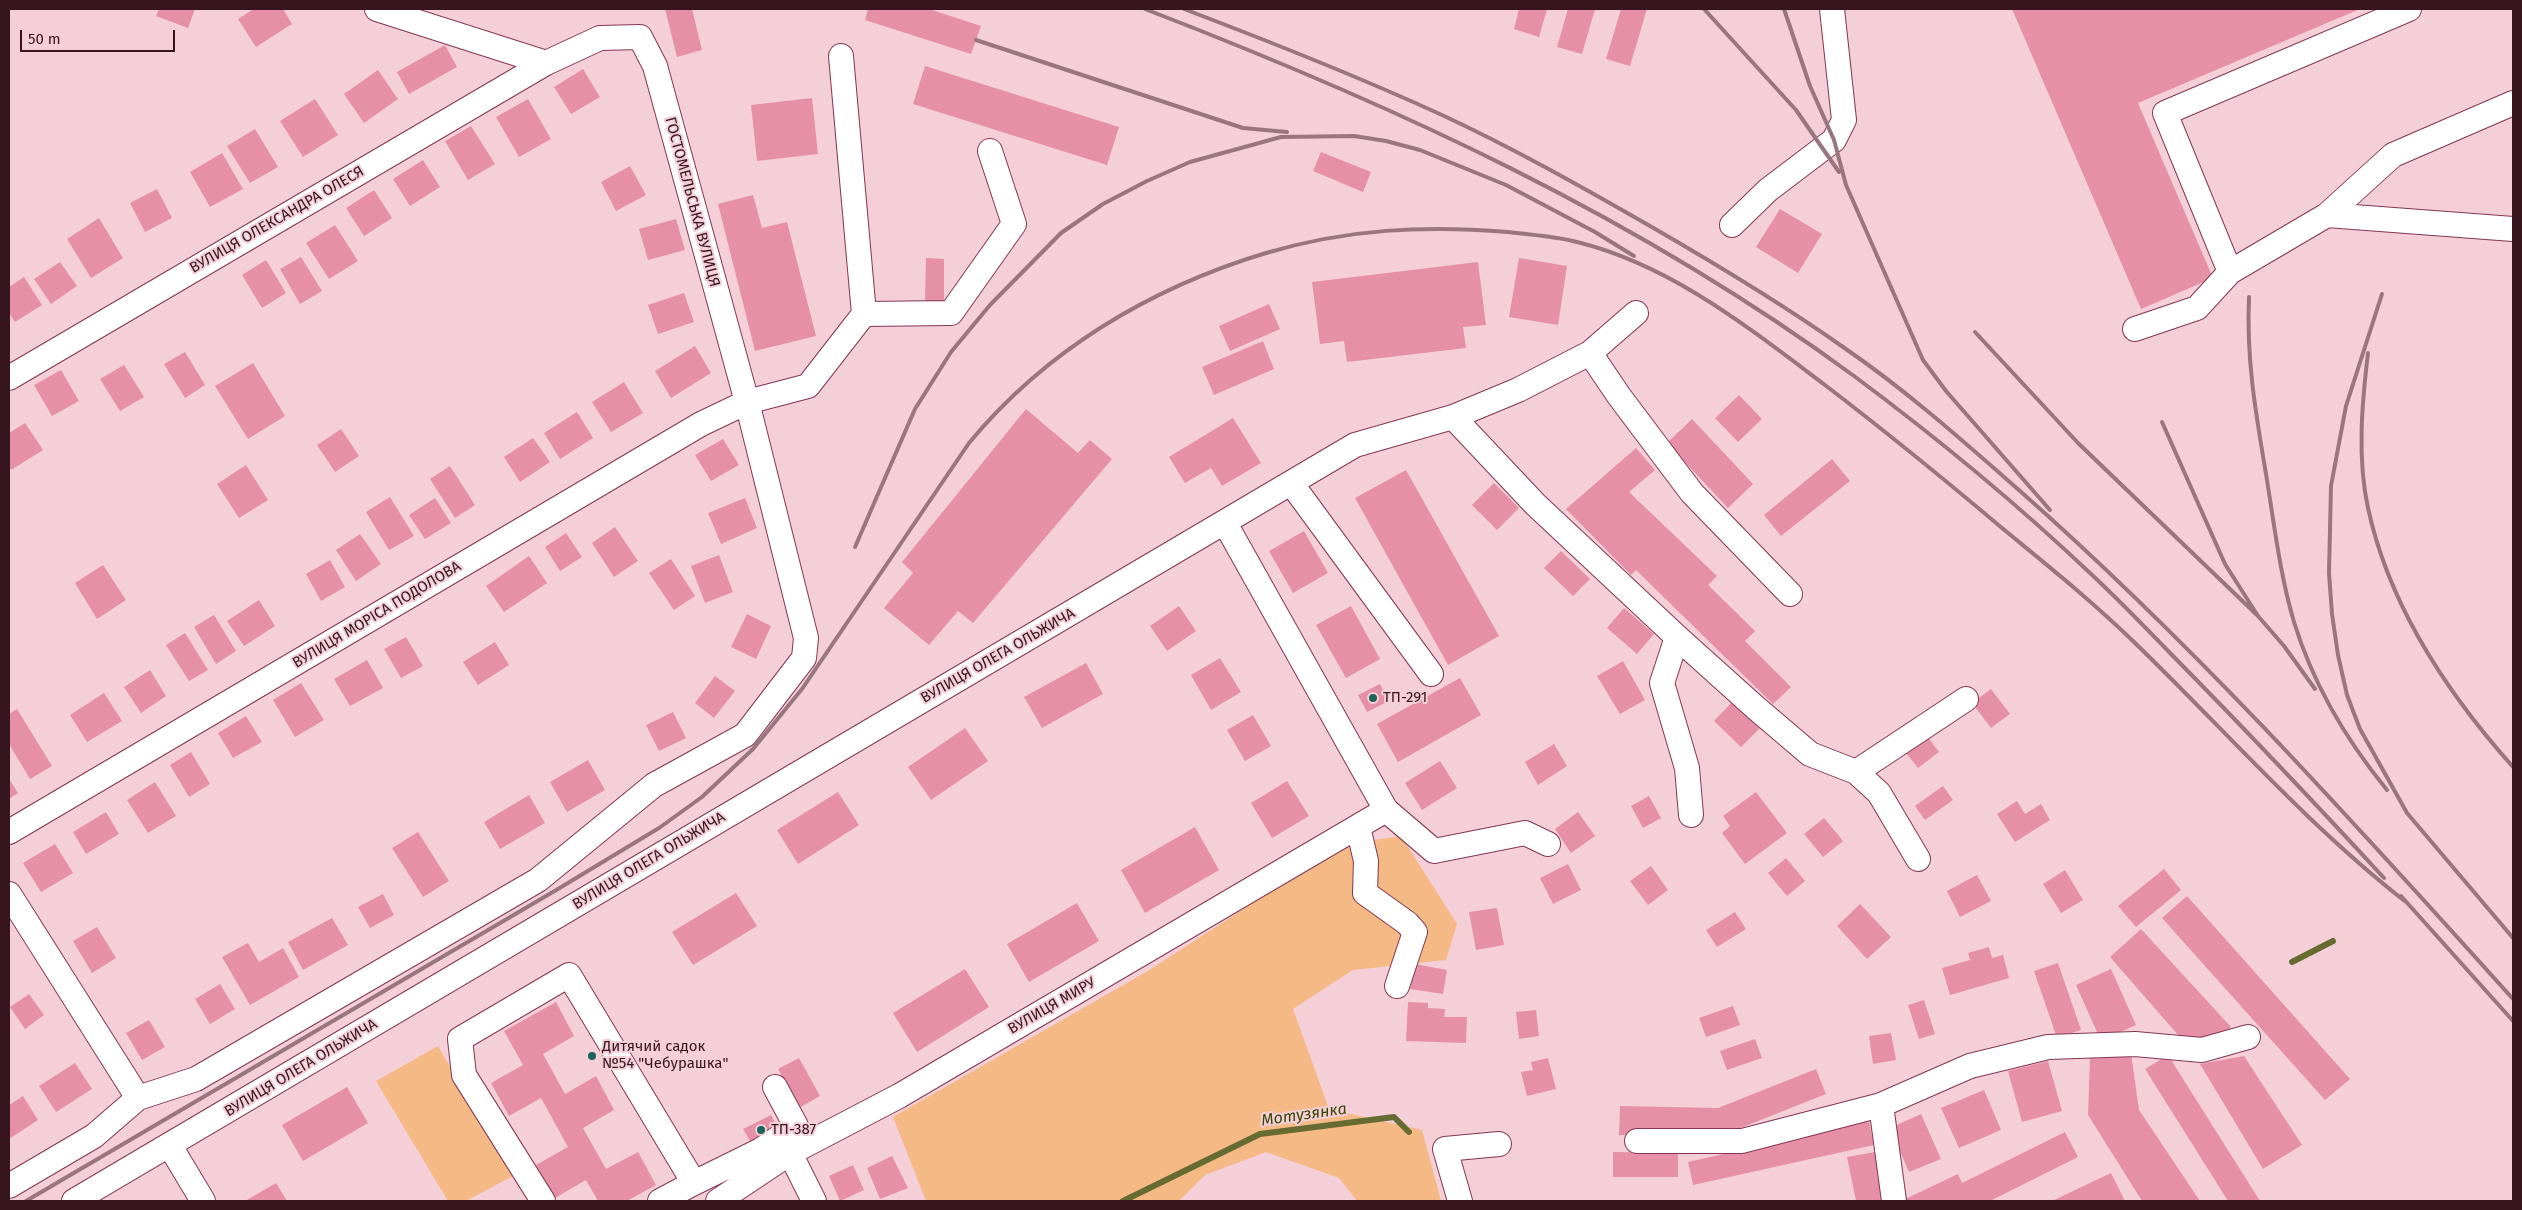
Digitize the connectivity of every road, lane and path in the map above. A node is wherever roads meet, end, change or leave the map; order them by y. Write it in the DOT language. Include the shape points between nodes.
graph roads {
  1 [pos="377,9"];
  2 [pos="1832,9"];
  3 [pos="2409,9"];
  4 [pos="841,56"];
  5 [pos="546,62"];
  6 [pos="2513,103"];
  7 [pos="990,151"];
  8 [pos="2327,215"];
  9 [pos="1732,225"];
  10 [pos="2513,229"];
  11 [pos="2230,272"];
  12 [pos="1636,313"];
  13 [pos="864,314"];
  14 [pos="2135,329"];
  15 [pos="1590,353"];
  16 [pos="9,378"];
  17 [pos="748,402"];
  18 [pos="1453,416"];
  19 [pos="1291,483"];
  20 [pos="1225,523"];
  21 [pos="1790,594"];
  22 [pos="1677,638"];
  23 [pos="1431,674"];
  24 [pos="1966,699"];
  25 [pos="1856,772"];
  26 [pos="1386,810"];
  27 [pos="1691,815"];
  28 [pos="1358,827"];
  29 [pos="9,832"];
  30 [pos="1548,844"];
  31 [pos="1918,859"];
  32 [pos="9,894"];
  33 [pos="1397,986"];
  34 [pos="2248,1038"];
  35 [pos="775,1087"];
  36 [pos="138,1098"];
  37 [pos="1881,1105"];
  38 [pos="1637,1141"];
  39 [pos="1499,1144"];
  40 [pos="170,1146"];
  41 [pos="790,1153"];
  42 [pos="694,1182"];
  43 [pos="9,1186"];
  44 [pos="74,1201"];
  45 [pos="203,1201"];
  46 [pos="543,1201"];
  47 [pos="660,1201"];
  48 [pos="718,1201"];
  49 [pos="814,1201"];
  50 [pos="1460,1201"];
  51 [pos="1894,1201"];
  1 -- 5 [label="street"];
  2 -- 9 [label="street" via="1844,120 1834,140 1768,190"];
  3 -- 11 [label="street" via="2165,113"];
  4 -- 13 [label="street"];
  5 -- 16 [label="street, ВУЛИЦЯ ОЛЕКСАНДРА ОЛЕСЯ"];
  5 -- 17 [label="street, ГОСТОМЕЛЬСЬКА ВУЛИЦЯ" via="600,38 640,37 655,66"];
  6 -- 8 [label="street" via="2393,156"];
  7 -- 13 [label="street" via="1014,224 951,313"];
  8 -- 10 [label="street"];
  8 -- 11 [label="street"];
  11 -- 14 [label="street" via="2197,308"];
  12 -- 15 [label="street, ВУЛИЦЯ ОЛЕГА ОЛЬЖИЧА"];
  13 -- 17 [label="street, ВУЛИЦЯ МОРІСА ПОДОЛОВА" via="808,386"];
  15 -- 18 [label="street, ВУЛИЦЯ ОЛЕГА ОЛЬЖИЧА" via="1518,390"];
  15 -- 21 [label="street" via="1692,493"];
  17 -- 29 [label="street, ВУЛИЦЯ МОРІСА ПОДОЛОВА" via="701,424"];
  17 -- 36 [label="street, ГОСТОМЕЛЬСЬКА ВУЛИЦЯ" via="806,638 804,658 745,735 654,785 538,880 196,1079"];
  18 -- 19 [label="street, ВУЛИЦЯ ОЛЕГА ОЛЬЖИЧА" via="1355,445"];
  18 -- 22 [label="street" via="1535,504"];
  19 -- 20 [label="street, ВУЛИЦЯ ОЛЕГА ОЛЬЖИЧА"];
  19 -- 23 [label="street"];
  20 -- 26 [label="street"];
  20 -- 40 [label="street, ВУЛИЦЯ ОЛЕГА ОЛЬЖИЧА"];
  22 -- 25 [label="street" via="1810,754"];
  22 -- 27 [label="street" via="1662,683 1687,768"];
  24 -- 25 [label="street"];
  25 -- 31 [label="street" via="1879,793"];
  26 -- 28 [label="street, ВУЛИЦЯ МИРУ"];
  26 -- 30 [label="street" via="1434,851 1525,833"];
  28 -- 33 [label="street" via="1366,861 1366,893 1407,922 1415,932"];
  28 -- 41 [label="street, ВУЛИЦЯ МИРУ" via="899,1096"];
  32 -- 36 [label="street"];
  34 -- 37 [label="street" via="2202,1050 2135,1044 2048,1047 1970,1066"];
  35 -- 42 [label="street" via="796,1126 761,1150"];
  36 -- 43 [label="street" via="94,1136"];
  37 -- 38 [label="street" via="1742,1141"];
  37 -- 51 [label="street"];
  39 -- 50 [label="street" via="1445,1149"];
  40 -- 44 [label="street, ВУЛИЦЯ ОЛЕГА ОЛЬЖИЧА"];
  40 -- 45 [label="street"];
  41 -- 48 [label="street, ВУЛИЦЯ МИРУ"];
  41 -- 49 [label="street"];
  42 -- 46 [label="street" via="569,975 460,1039 464,1075"];
  42 -- 47 [label="street"];
}
